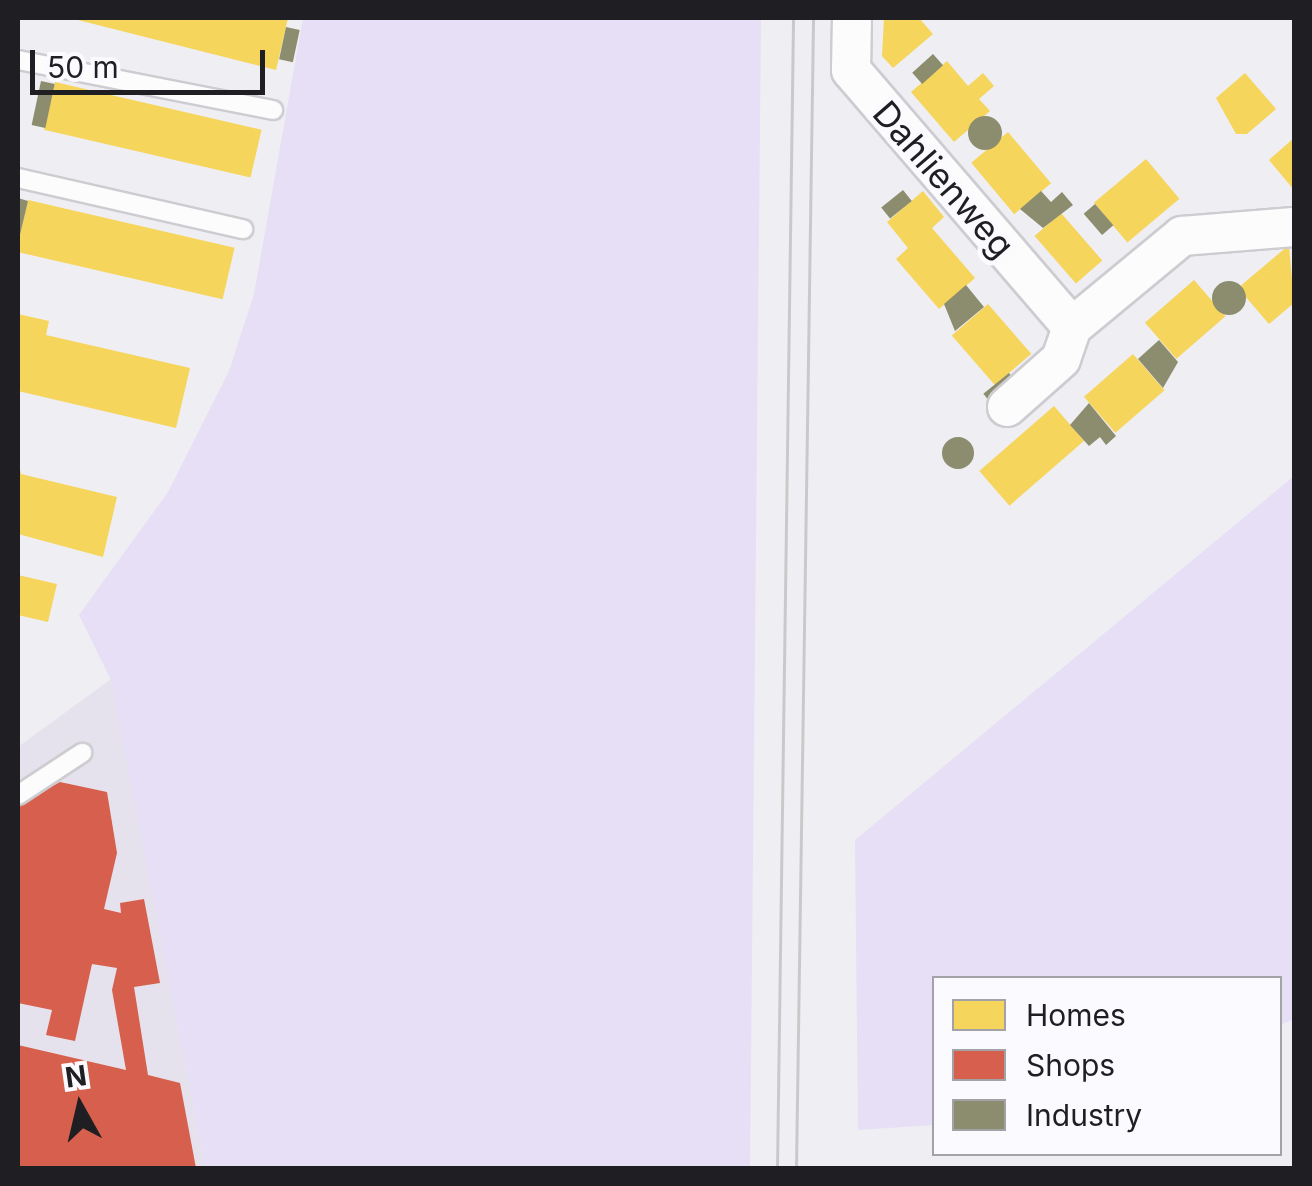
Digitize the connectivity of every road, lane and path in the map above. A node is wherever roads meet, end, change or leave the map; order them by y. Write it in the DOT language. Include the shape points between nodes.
graph roads {
  1 [pos="852,18"];
  2 [pos="18,60"];
  3 [pos="273,110"];
  4 [pos="18,178"];
  5 [pos="1294,227"];
  6 [pos="243,229"];
  7 [pos="1072,327"];
  8 [pos="1007,407"];
  9 [pos="82,753"];
  10 [pos="18,796"];
  1 -- 7 [label="street, Dahlienweg" via="850,70"];
  2 -- 3 [label="lane"];
  4 -- 6 [label="lane"];
  5 -- 7 [label="street" via="1182,236"];
  7 -- 8 [label="street" via="1061,359"];
  9 -- 10 [label="lane"];
}
